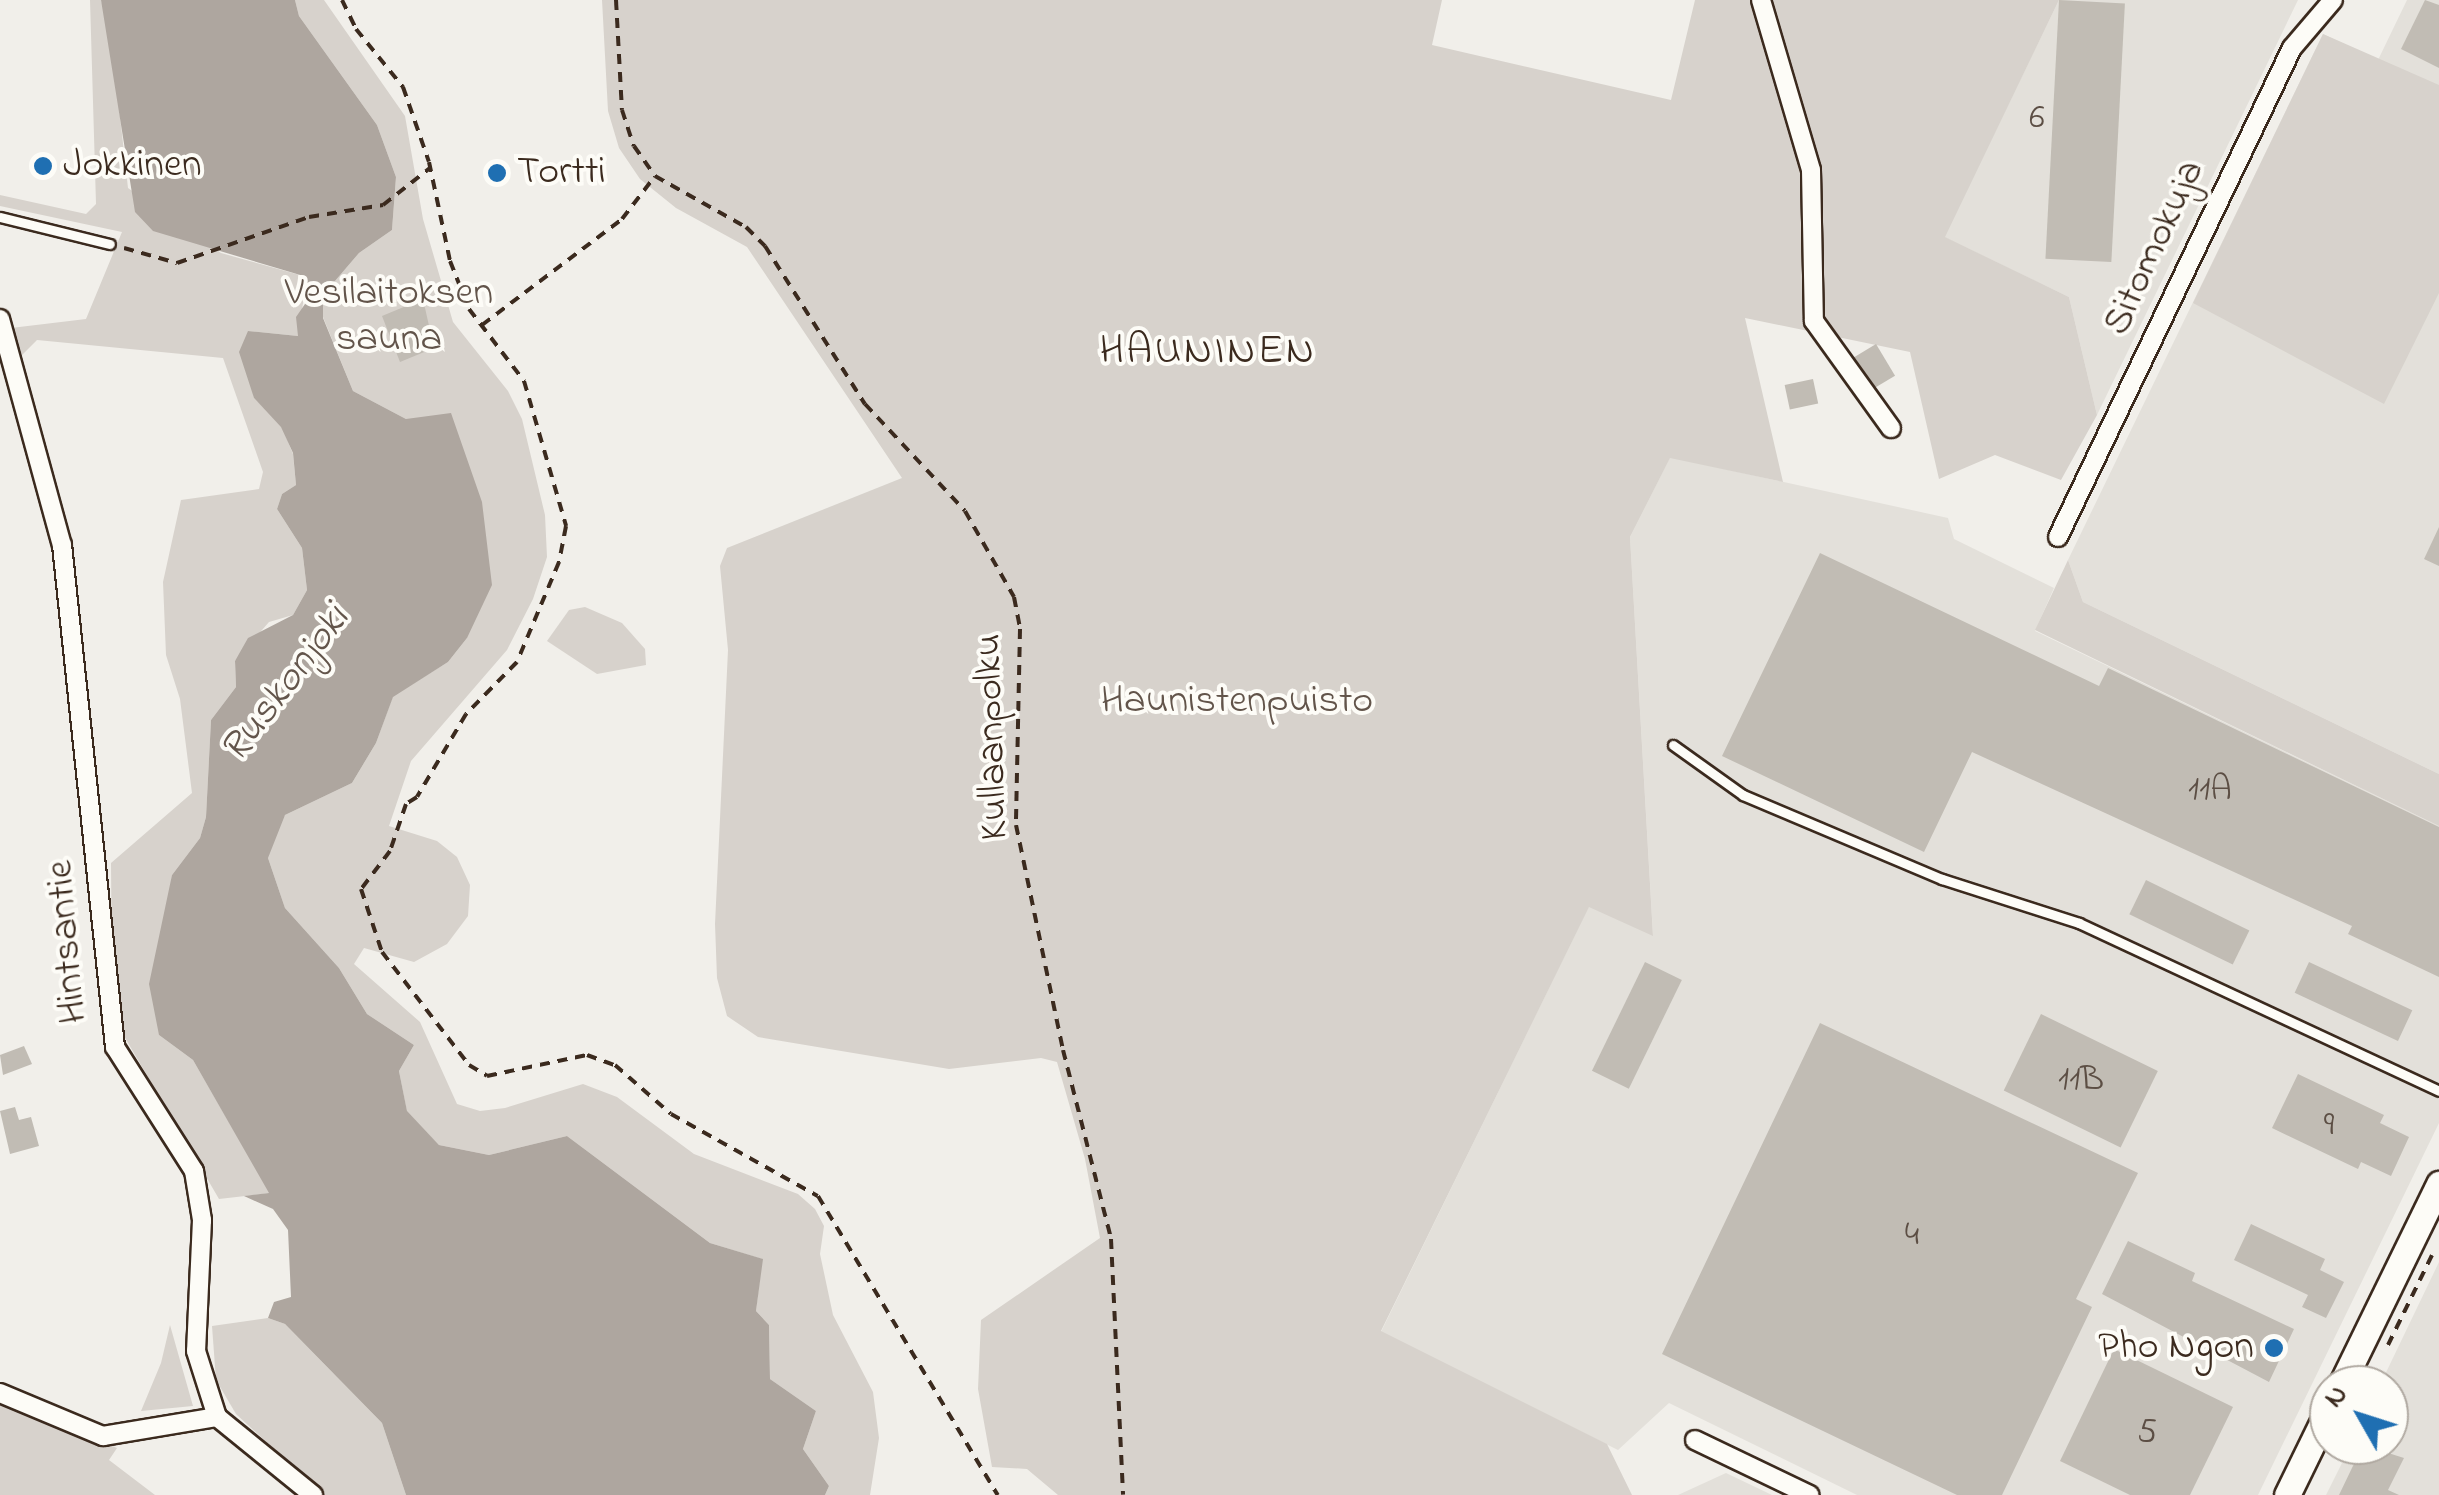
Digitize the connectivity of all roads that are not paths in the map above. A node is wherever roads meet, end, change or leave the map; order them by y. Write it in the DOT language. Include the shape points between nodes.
graph roads {
  1 [pos="1761,0"];
  2 [pos="2333,0"];
  3 [pos="0,217"];
  4 [pos="110,244"];
  5 [pos="0,319"];
  6 [pos="1891,428"];
  7 [pos="2058,536"];
  8 [pos="1673,745"];
  9 [pos="2439,1091"];
  10 [pos="2438,1188"];
  11 [pos="2351,1365"];
  12 [pos="0,1393"];
  13 [pos="217,1417"];
  14 [pos="1694,1440"];
  15 [pos="2309,1450"];
  16 [pos="313,1495"];
  17 [pos="1810,1495"];
  18 [pos="2287,1495"];
  1 -- 6 [label="street" via="1811,170 1814,321"];
  2 -- 7 [label="street, Sitomokuja" via="2292,48"];
  3 -- 4 [label="lane"];
  5 -- 13 [label="street, Hintsantie" via="62,545 107,1015 115,1048 194,1171 202,1220 196,1351"];
  8 -- 9 [label="lane" via="1743,795 1942,879 2079,923"];
  10 -- 11 [label="street"];
  12 -- 13 [label="street" via="103,1436"];
  13 -- 16 [label="street"];
  14 -- 17 [label="street"];
  15 -- 18 [label="street"];
}
